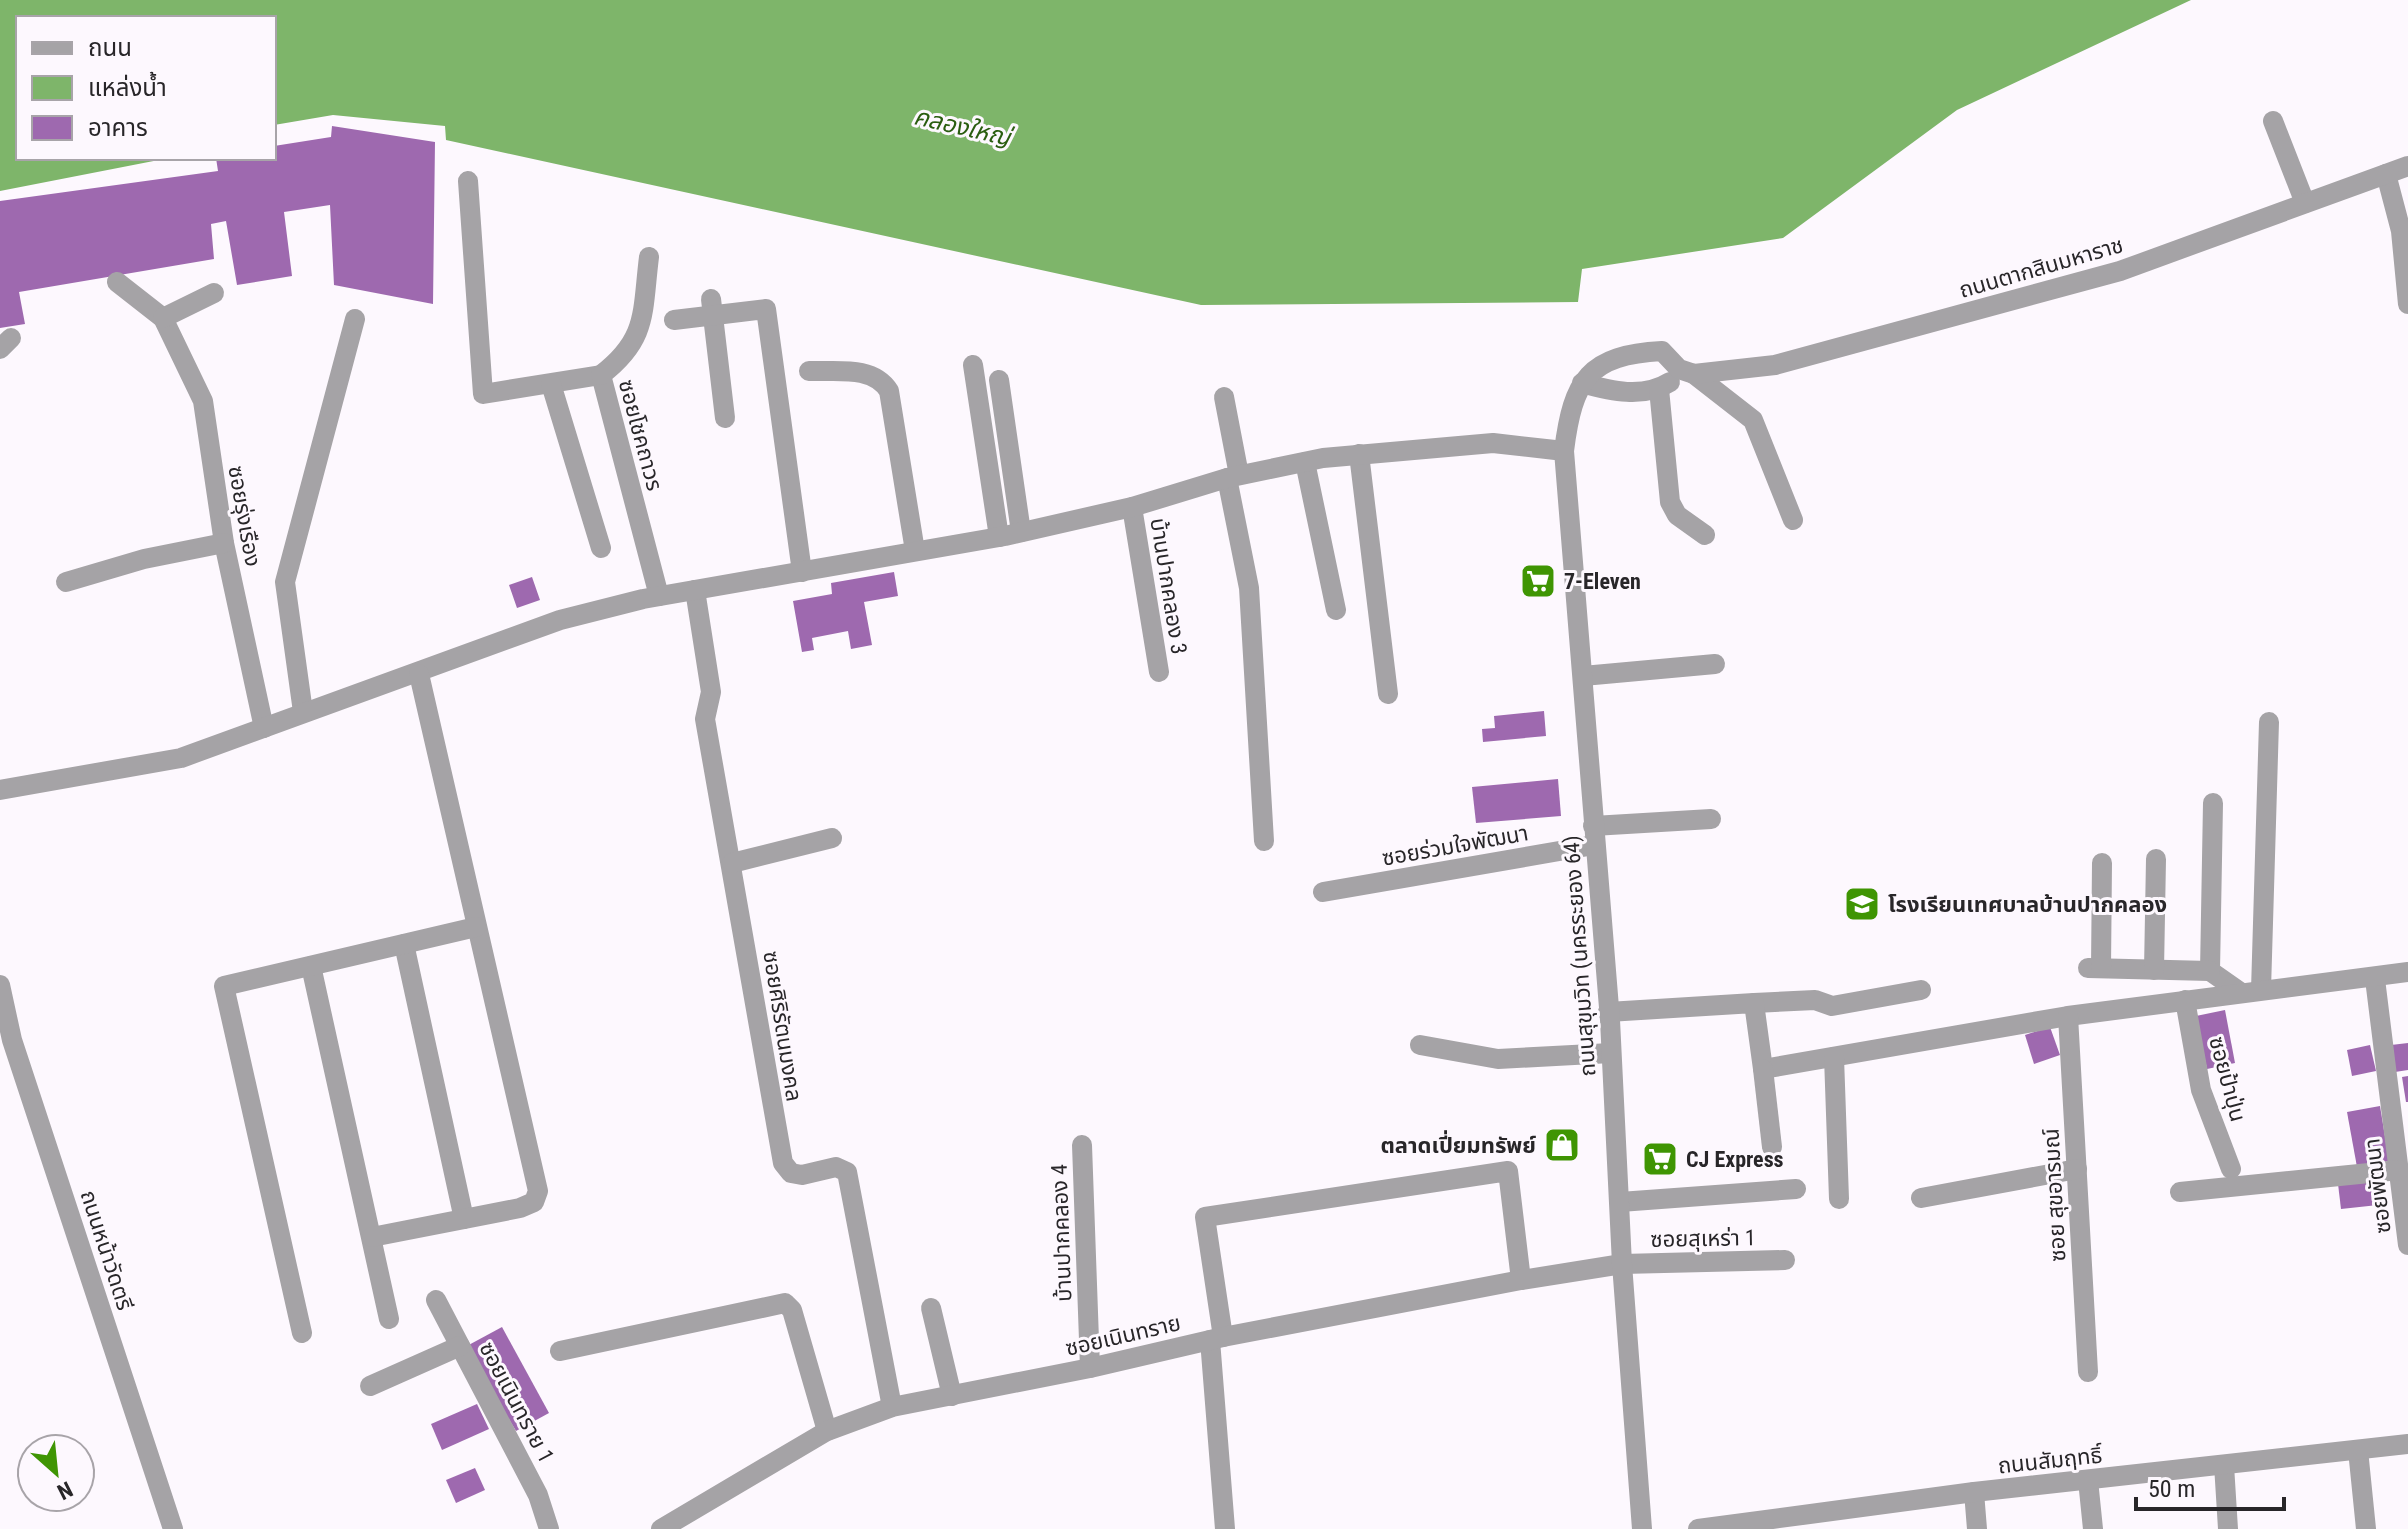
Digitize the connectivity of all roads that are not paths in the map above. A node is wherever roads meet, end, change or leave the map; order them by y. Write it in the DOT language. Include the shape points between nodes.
graph roads {
  1 [pos="2273,121"];
  2 [pos="2408,166"];
  3 [pos="2386,174"];
  4 [pos="468,181"];
  5 [pos="2305,203"];
  6 [pos="649,257"];
  7 [pos="117,282"];
  8 [pos="214,293"];
  9 [pos="2408,304"];
  10 [pos="712,306"];
  11 [pos="163,318"];
  12 [pos="355,319"];
  13 [pos="674,320"];
  14 [pos="973,365"];
  15 [pos="809,371"];
  16 [pos="1686,372"];
  17 [pos="601,375"];
  18 [pos="999,380"];
  19 [pos="1582,383"];
  20 [pos="551,384"];
  21 [pos="1659,389"];
  22 [pos="1224,397"];
  23 [pos="725,418"];
  24 [pos="1564,451"];
  25 [pos="1359,454"];
  26 [pos="1305,462"];
  27 [pos="1233,477"];
  28 [pos="1132,507"];
  29 [pos="1793,520"];
  30 [pos="1021,532"];
  31 [pos="1705,535"];
  32 [pos="999,537"];
  33 [pos="224,543"];
  34 [pos="601,548"];
  35 [pos="915,551"];
  36 [pos="802,572"];
  37 [pos="66,582"];
  38 [pos="695,590"];
  39 [pos="659,596"];
  40 [pos="1336,610"];
  41 [pos="1715,664"];
  42 [pos="1159,672"];
  43 [pos="419,674"];
  44 [pos="1583,676"];
  45 [pos="1388,694"];
  46 [pos="303,712"];
  47 [pos="2269,722"];
  48 [pos="264,728"];
  49 [pos="0,790"];
  50 [pos="2213,803"];
  51 [pos="1711,819"];
  52 [pos="1593,836"];
  53 [pos="832,838"];
  54 [pos="1264,841"];
  55 [pos="2156,859"];
  56 [pos="732,863"];
  57 [pos="2102,863"];
  58 [pos="1323,892"];
  59 [pos="476,927"];
  60 [pos="404,944"];
  61 [pos="311,966"];
  62 [pos="2154,970"];
  63 [pos="2210,971"];
  64 [pos="2408,972"];
  65 [pos="2375,979"];
  66 [pos="0,985"];
  67 [pos="1921,990"];
  68 [pos="2250,991"];
  69 [pos="2185,1000"];
  70 [pos="1754,1003"];
  71 [pos="1608,1012"];
  72 [pos="2068,1016"];
  73 [pos="1420,1045"];
  74 [pos="1611,1053"];
  75 [pos="1834,1057"];
  76 [pos="1763,1069"];
  77 [pos="1082,1145"];
  78 [pos="1772,1147"];
  79 [pos="2077,1169"];
  80 [pos="2231,1169"];
  81 [pos="2399,1170"];
  82 [pos="1796,1189"];
  83 [pos="2180,1192"];
  84 [pos="1921,1198"];
  85 [pos="1839,1199"];
  86 [pos="1620,1202"];
  87 [pos="464,1219"];
  88 [pos="372,1237"];
  89 [pos="2408,1245"];
  90 [pos="1785,1260"];
  91 [pos="1622,1264"];
  92 [pos="1521,1280"];
  93 [pos="436,1300"];
  94 [pos="931,1308"];
  95 [pos="389,1319"];
  96 [pos="302,1333"];
  97 [pos="1216,1338"];
  98 [pos="460,1346"];
  99 [pos="560,1351"];
  100 [pos="1090,1368"];
  101 [pos="2088,1372"];
  102 [pos="370,1386"];
  103 [pos="952,1396"];
  104 [pos="892,1407"];
  105 [pos="827,1431"];
  106 [pos="2408,1444"];
  107 [pos="2358,1450"];
  108 [pos="2224,1465"];
  109 [pos="2088,1480"];
  110 [pos="1974,1492"];
  111 [pos="173,1529"];
  112 [pos="549,1529"];
  113 [pos="661,1529"];
  114 [pos="1225,1529"];
  115 [pos="1642,1529"];
  116 [pos="1698,1529"];
  117 [pos="1977,1529"];
  118 [pos="2093,1529"];
  119 [pos="2228,1529"];
  120 [pos="2366,1529"];
  1 -- 5 [label="street"];
  2 -- 3 [label="street, ถนนตากสินมหาราช"];
  3 -- 5 [label="street, ถนนตากสินมหาราช"];
  3 -- 9 [label="street" via="2401,231"];
  4 -- 20 [label="street, ซอยโชคถาวร" via="483,394"];
  5 -- 16 [label="street, ถนนตากสินมหาราช" via="2120,271 1775,365"];
  6 -- 17 [label="street" via="640,332 624,358"];
  7 -- 11 [label="street"];
  8 -- 11 [label="street"];
  10 -- 13 [label="street"];
  10 -- 23 [label="street"];
  10 -- 36 [label="street" via="766,309"];
  11 -- 33 [label="street, ซอยรุ่งเรือง" via="203,401"];
  12 -- 46 [label="street" via="285,582"];
  14 -- 32 [label="street"];
  15 -- 35 [label="street" via="882,379 889,391"];
  16 -- 19 [label="street" via="1662,351 1625,353 1604,361"];
  16 -- 21 [label="street"];
  16 -- 29 [label="street" via="1753,420"];
  17 -- 20 [label="street, ซอยโชคถาวร"];
  17 -- 39 [label="street, ซอยโชคถาวร"];
  18 -- 30 [label="street"];
  19 -- 21 [label="street" via="1615,393"];
  19 -- 24 [label="street, ถนนสุขุมวิท (นครระยอง 64)"];
  20 -- 34 [label="street"];
  21 -- 31 [label="street" via="1670,502 1677,515"];
  22 -- 27 [label="street"];
  24 -- 25 [label="street" via="1493,443"];
  24 -- 44 [label="street, ถนนสุขุมวิท (นครระยอง 64)"];
  25 -- 26 [label="street"];
  25 -- 45 [label="street"];
  26 -- 27 [label="street"];
  26 -- 40 [label="street"];
  27 -- 28 [label="street"];
  27 -- 54 [label="street" via="1249,588"];
  28 -- 30 [label="street"];
  28 -- 42 [label="street, บ้านปากคลอง 3"];
  30 -- 32 [label="street"];
  32 -- 35 [label="street"];
  33 -- 37 [label="street"];
  33 -- 48 [label="street, ซอยรุ่งเรือง"];
  35 -- 36 [label="street"];
  36 -- 38 [label="street"];
  38 -- 39 [label="street"];
  38 -- 56 [label="street, ซอยศิริรัตนมงคล" via="711,692 705,719"];
  39 -- 43 [label="street" via="560,620"];
  41 -- 44 [label="street"];
  43 -- 46 [label="street"];
  43 -- 59 [label="street"];
  44 -- 52 [label="street, ถนนสุขุมวิท (นครระยอง 64)"];
  46 -- 48 [label="street"];
  47 -- 68 [label="street"];
  48 -- 49 [label="street" via="181,758"];
  50 -- 63 [label="street"];
  51 -- 52 [label="street, ซอยร่วมใจพัฒนา"];
  52 -- 58 [label="street, ซอยร่วมใจพัฒนา"];
  52 -- 71 [label="street, ถนนสุขุมวิท (นครระยอง 64)"];
  53 -- 56 [label="street"];
  55 -- 62 [label="street"];
  56 -- 104 [label="street, ซอยศิริรัตนมงคล" via="783,1163 791,1173 802,1175 836,1167 847,1172"];
  57 -- 62 [label="street" via="2094,968"];
  59 -- 60 [label="street"];
  59 -- 87 [label="street" via="538,1191 534,1202 520,1208"];
  60 -- 61 [label="street"];
  60 -- 87 [label="street"];
  61 -- 88 [label="street"];
  61 -- 96 [label="street" via="224,986"];
  62 -- 63 [label="street"];
  63 -- 68 [label="street"];
  64 -- 65 [label="street"];
  65 -- 68 [label="street"];
  65 -- 81 [label="street, ซอยพัฒนา"];
  66 -- 111 [label="street, ถนนหน้าวัดตรี" via="12,1040"];
  67 -- 70 [label="street" via="1832,1006 1815,1000"];
  68 -- 69 [label="street"];
  69 -- 72 [label="street"];
  69 -- 80 [label="street, ซอยป้าปุ่น" via="2201,1090"];
  70 -- 71 [label="street"];
  70 -- 76 [label="street"];
  71 -- 74 [label="street, ถนนสุขุมวิท (นครระยอง 64)"];
  72 -- 75 [label="street"];
  72 -- 79 [label="street, ซอย สุขอารมณ์"];
  73 -- 74 [label="street" via="1498,1059"];
  74 -- 86 [label="street, ถนนสุขุมวิท (นครระยอง 64)"];
  75 -- 76 [label="street"];
  75 -- 85 [label="street"];
  76 -- 78 [label="street"];
  77 -- 100 [label="street, บ้านปากคลอง 4"];
  79 -- 84 [label="street"];
  79 -- 101 [label="street, ซอย สุขอารมณ์"];
  81 -- 83 [label="street"];
  81 -- 89 [label="street, ซอยพัฒนา"];
  82 -- 86 [label="street"];
  86 -- 91 [label="street, ถนนสุขุมวิท (นครระยอง 64)"];
  87 -- 88 [label="street"];
  88 -- 95 [label="street"];
  90 -- 91 [label="street, ซอยสุเหร่า 1"];
  91 -- 92 [label="street, ซอยเนินทราย"];
  91 -- 115 [label="street, ถนนสุขุมวิท (นครระยอง 64)"];
  92 -- 97 [label="street, ซอยเนินทราย"];
  92 -- 97 [label="street" via="1508,1171 1205,1217"];
  93 -- 98 [label="street, ซอยเนินทราย 1"];
  94 -- 103 [label="street"];
  97 -- 100 [label="street, ซอยเนินทราย"];
  97 -- 114 [label="street"];
  98 -- 102 [label="street"];
  98 -- 112 [label="street, ซอยเนินทราย 1" via="538,1495"];
  99 -- 105 [label="street" via="785,1303 792,1310"];
  100 -- 103 [label="street, ซอยเนินทราย"];
  103 -- 104 [label="street, ซอยเนินทราย"];
  104 -- 105 [label="street, ซอยเนินทราย"];
  105 -- 113 [label="street, ซอยเนินทราย"];
  106 -- 107 [label="street, ถนนสัมฤทธิ์"];
  107 -- 108 [label="street, ถนนสัมฤทธิ์"];
  107 -- 120 [label="street"];
  108 -- 109 [label="street, ถนนสัมฤทธิ์"];
  108 -- 119 [label="street"];
  109 -- 110 [label="street, ถนนสัมฤทธิ์"];
  109 -- 118 [label="street"];
  110 -- 116 [label="street, ถนนสัมฤทธิ์"];
  110 -- 117 [label="street"];
}
